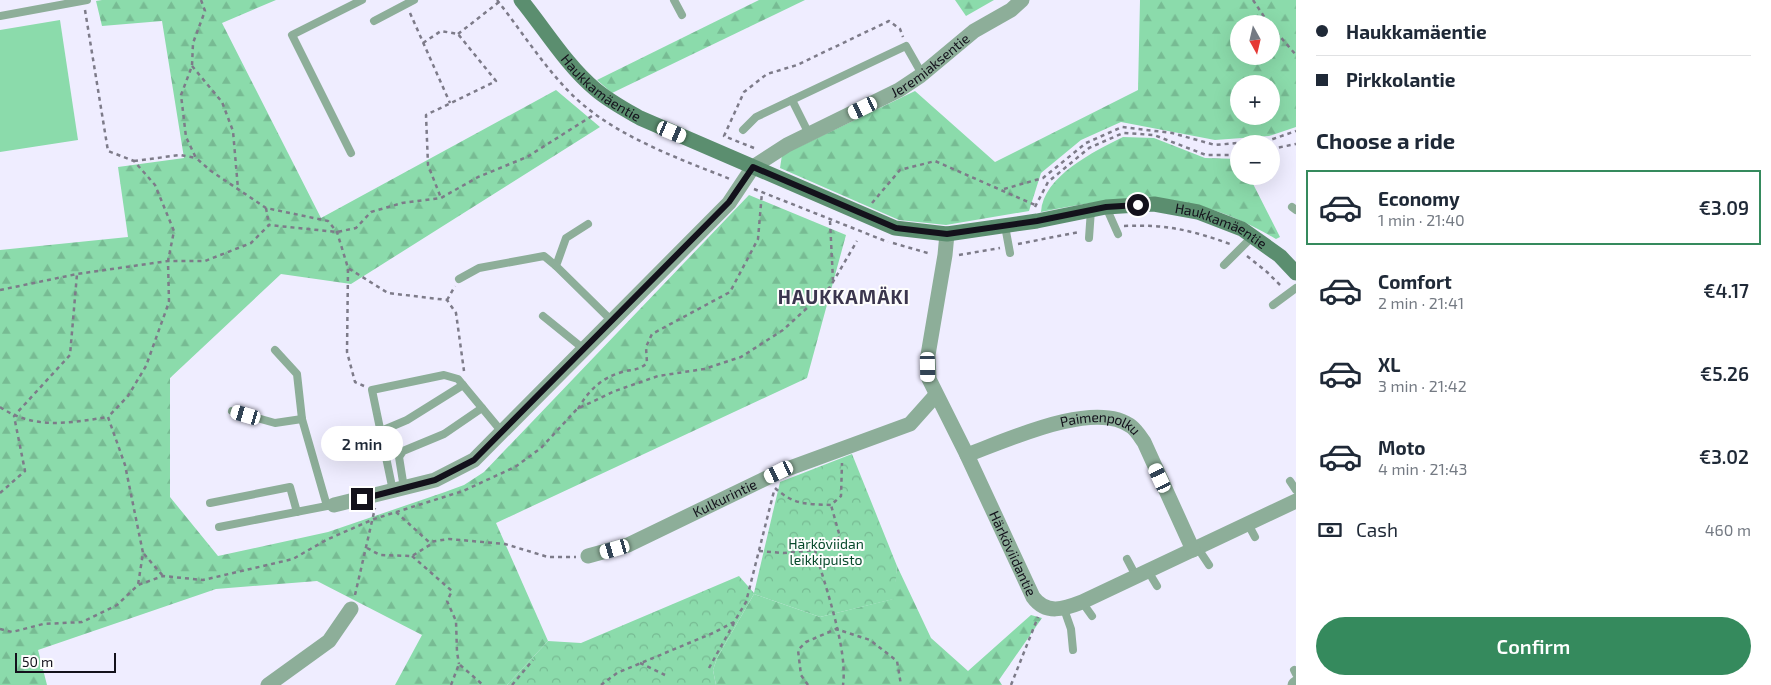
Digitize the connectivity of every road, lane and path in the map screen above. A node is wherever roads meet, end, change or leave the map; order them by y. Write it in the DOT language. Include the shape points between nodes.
graph roads {
  1 [pos="85,0"];
  2 [pos="201,0"];
  3 [pos="362,0"];
  4 [pos="414,0"];
  5 [pos="521,0"];
  6 [pos="674,0"];
  7 [pos="1022,0"];
  8 [pos="1253,0"];
  9 [pos="499,2"];
  10 [pos="406,4"];
  11 [pos="682,15"];
  12 [pos="1263,15"];
  13 [pos="0,16"];
  14 [pos="374,21"];
  15 [pos="458,34"];
  16 [pos="1280,37"];
  17 [pos="423,43"];
  18 [pos="906,46"];
  19 [pos="1296,55"];
  20 [pos="192,66"];
  21 [pos="922,74"];
  22 [pos="792,100"];
  23 [pos="450,103"];
  24 [pos="595,114"];
  25 [pos="743,130"];
  26 [pos="1296,131"];
  27 [pos="809,134"];
  28 [pos="1296,144"];
  29 [pos="1280,147"];
  30 [pos="754,148"];
  31 [pos="351,153"];
  32 [pos="1230,155"];
  33 [pos="196,158"];
  34 [pos="134,161"];
  35 [pos="753,167"];
  36 [pos="750,187"];
  37 [pos="1004,189"];
  38 [pos="238,190"];
  39 [pos="762,192"];
  40 [pos="441,198"];
  41 [pos="872,203"];
  42 [pos="1035,205"];
  43 [pos="266,208"];
  44 [pos="1099,209"];
  45 [pos="1036,211"];
  46 [pos="830,220"];
  47 [pos="588,224"];
  48 [pos="269,225"];
  49 [pos="1005,226"];
  50 [pos="1114,226"];
  51 [pos="337,232"];
  52 [pos="947,234"];
  53 [pos="1089,234"];
  54 [pos="1118,234"];
  55 [pos="1252,237"];
  56 [pos="857,241"];
  57 [pos="1010,250"];
  58 [pos="1238,250"];
  59 [pos="935,255"];
  60 [pos="956,256"];
  61 [pos="168,262"];
  62 [pos="1224,265"];
  63 [pos="556,266"];
  64 [pos="348,268"];
  65 [pos="1296,273"];
  66 [pos="76,274"];
  67 [pos="459,279"];
  68 [pos="833,282"];
  69 [pos="1296,288"];
  70 [pos="0,290"];
  71 [pos="1288,294"];
  72 [pos="447,300"];
  73 [pos="1273,305"];
  74 [pos="542,316"];
  75 [pos="613,322"];
  76 [pos="275,350"];
  77 [pos="585,350"];
  78 [pos="463,385"];
  79 [pos="372,390"];
  80 [pos="935,396"];
  81 [pos="0,406"];
  82 [pos="482,408"];
  83 [pos="577,409"];
  84 [pos="232,411"];
  85 [pos="14,416"];
  86 [pos="108,417"];
  87 [pos="302,419"];
  88 [pos="381,431"];
  89 [pos="502,432"];
  90 [pos="840,450"];
  91 [pos="967,455"];
  92 [pos="779,472"];
  93 [pos="1290,481"];
  94 [pos="775,488"];
  95 [pos="399,489"];
  96 [pos="1296,490"];
  97 [pos="0,493"];
  98 [pos="1296,501"];
  99 [pos="210,503"];
  100 [pos="330,505"];
  101 [pos="831,505"];
  102 [pos="297,512"];
  103 [pos="396,512"];
  104 [pos="374,518"];
  105 [pos="219,527"];
  106 [pos="433,543"];
  107 [pos="367,548"];
  108 [pos="1195,548"];
  109 [pos="815,550"];
  110 [pos="759,551"];
  111 [pos="144,554"];
  112 [pos="412,556"];
  113 [pos="588,556"];
  114 [pos="1127,559"];
  115 [pos="1209,565"];
  116 [pos="1142,574"];
  117 [pos="163,576"];
  118 [pos="138,585"];
  119 [pos="1157,586"];
  120 [pos="1082,602"];
  121 [pos="1042,606"];
  122 [pos="351,609"];
  123 [pos="1064,609"];
  124 [pos="1092,616"];
  125 [pos="734,622"];
  126 [pos="0,629"];
  127 [pos="836,629"];
  128 [pos="1072,650"];
  129 [pos="533,660"];
  130 [pos="640,663"];
  131 [pos="459,664"];
  132 [pos="709,668"];
  133 [pos="665,675"];
  134 [pos="1011,680"];
  135 [pos="268,685"];
  136 [pos="451,685"];
  137 [pos="483,685"];
  138 [pos="512,685"];
  139 [pos="601,685"];
  140 [pos="808,685"];
  141 [pos="843,685"];
  142 [pos="901,685"];
  143 [pos="1007,685"];
  144 [pos="1011,685"];
  1 -- 13 [label="lane"];
  1 -- 34 [label="path" via="108,151"];
  2 -- 20 [label="path" via="205,11 193,43"];
  3 -- 31 [label="lane" via="292,35"];
  4 -- 10 [label="lane"];
  5 -- 35 [label="street, Haukkamäentie" via="593,88 612,102 640,118"];
  6 -- 11 [label="lane"];
  7 -- 21 [label="street, Jeremiaksentie" via="974,31"];
  8 -- 12 [label="path"];
  9 -- 15 [label="path"];
  10 -- 14 [label="lane"];
  10 -- 17 [label="path"];
  15 -- 17 [label="path" via="441,30"];
  15 -- 23 [label="path" via="496,81"];
  16 -- 19 [label="path"];
  17 -- 23 [label="path"];
  18 -- 21 [label="lane"];
  18 -- 22 [label="lane"];
  18 -- 30 [label="path" via="900,29 890,21 797,65 767,74 744,92 724,136"];
  20 -- 33 [label="path" via="181,94 186,137"];
  20 -- 38 [label="path" via="222,102 233,131"];
  21 -- 27 [label="street, Jeremiaksentie" via="899,90"];
  22 -- 25 [label="lane" via="756,118"];
  22 -- 27 [label="lane"];
  23 -- 40 [label="path" via="426,115 428,165"];
  24 -- 40 [label="path" via="527,157 478,177"];
  26 -- 37 [label="path" via="1270,140 1215,145 1172,133 1122,127 1086,143 1043,178"];
  27 -- 35 [label="street, Jeremiaksentie"];
  28 -- 29 [label="path"];
  32 -- 42 [label="path" via="1206,155 1154,135 1123,133 1089,148 1048,182"];
  33 -- 34 [label="path" via="180,155"];
  33 -- 38 [label="path"];
  34 -- 61 [label="path" via="155,185 174,231"];
  35 -- 52 [label="street, Haukkamäentie" via="896,228"];
  35 -- 75 [label="street" via="729,202"];
  36 -- 39 [label="path"];
  37 -- 41 [label="path" via="935,161 900,170"];
  37 -- 42 [label="path"];
  38 -- 43 [label="path"];
  39 -- 46 [label="path"];
  39 -- 83 [label="path" via="758,239 730,292 652,334 646,347 647,363 639,370 603,380 589,390"];
  40 -- 51 [label="path" via="402,203 371,212 356,228"];
  42 -- 45 [label="path"];
  43 -- 48 [label="path"];
  43 -- 51 [label="path" via="328,221"];
  44 -- 49 [label="street, Haukkamäentie"];
  44 -- 50 [label="lane"];
  44 -- 53 [label="lane"];
  44 -- 55 [label="street, Haukkamäentie" via="1154,204 1198,212 1242,229"];
  46 -- 59 [label="path" via="870,236"];
  46 -- 68 [label="path"];
  47 -- 63 [label="lane" via="566,238"];
  48 -- 51 [label="path"];
  48 -- 61 [label="path" via="251,243 205,261"];
  49 -- 52 [label="street, Haukkamäentie"];
  49 -- 57 [label="lane"];
  50 -- 54 [label="lane"];
  50 -- 58 [label="path" via="1152,224 1193,231"];
  51 -- 64 [label="path"];
  52 -- 80 [label="street, Härköviidantie" via="928,354 928,379"];
  53 -- 57 [label="path"];
  55 -- 58 [label="lane"];
  55 -- 65 [label="street, Haukkamäentie" via="1280,256"];
  56 -- 68 [label="path"];
  57 -- 60 [label="path"];
  58 -- 62 [label="lane"];
  58 -- 71 [label="path" via="1267,272"];
  61 -- 66 [label="path"];
  61 -- 86 [label="path" via="170,302 146,366 128,396"];
  63 -- 67 [label="lane" via="544,256 479,268"];
  63 -- 75 [label="lane"];
  64 -- 72 [label="path" via="388,293"];
  64 -- 79 [label="path" via="347,352 354,382"];
  66 -- 70 [label="path"];
  66 -- 85 [label="path" via="70,355"];
  67 -- 72 [label="path"];
  68 -- 83 [label="path" via="783,330 741,357 704,369 658,376"];
  69 -- 71 [label="lane"];
  71 -- 73 [label="lane"];
  72 -- 78 [label="path" via="456,313 465,365"];
  74 -- 77 [label="lane"];
  75 -- 77 [label="street"];
  76 -- 87 [label="lane" via="297,374"];
  77 -- 89 [label="street"];
  78 -- 79 [label="lane" via="458,379 444,375"];
  78 -- 82 [label="lane"];
  78 -- 88 [label="lane" via="407,420"];
  79 -- 88 [label="lane"];
  80 -- 90 [label="street, Kulkurintie" via="910,424"];
  80 -- 91 [label="street, Härköviidantie"];
  81 -- 85 [label="path"];
  82 -- 89 [label="lane"];
  82 -- 95 [label="lane" via="444,434 403,451 399,457"];
  83 -- 103 [label="path" via="541,448 515,467 463,491"];
  84 -- 87 [label="lane" via="275,423"];
  85 -- 86 [label="path" via="60,424"];
  85 -- 97 [label="path" via="25,471"];
  86 -- 111 [label="path" via="125,465"];
  87 -- 100 [label="lane"];
  88 -- 95 [label="lane"];
  89 -- 95 [label="street" via="474,460 456,471"];
  90 -- 92 [label="street, Kulkurintie"];
  90 -- 101 [label="path" via="844,471 841,496"];
  91 -- 108 [label="street, Paimenpolku" via="1036,429 1091,417 1112,418 1132,427 1144,442"];
  91 -- 121 [label="street, Härköviidantie" via="1033,597"];
  92 -- 94 [label="path"];
  92 -- 113 [label="street, Kulkurintie" via="628,545"];
  93 -- 96 [label="lane"];
  94 -- 101 [label="path" via="788,500"];
  94 -- 110 [label="path"];
  95 -- 100 [label="street"];
  98 -- 108 [label="street, Härköviidantie" via="1251,530"];
  99 -- 102 [label="lane" via="290,487"];
  100 -- 102 [label="lane"];
  101 -- 109 [label="path" via="840,537"];
  102 -- 105 [label="lane"];
  103 -- 104 [label="path"];
  103 -- 106 [label="path"];
  104 -- 107 [label="path"];
  104 -- 117 [label="path" via="326,540 293,560 203,580"];
  106 -- 112 [label="path"];
  106 -- 113 [label="path" via="449,538 505,544 548,557"];
  107 -- 112 [label="path" via="380,555"];
  107 -- 122 [label="path"];
  108 -- 115 [label="lane"];
  108 -- 116 [label="street, Härköviidantie"];
  109 -- 110 [label="path"];
  109 -- 127 [label="path"];
  110 -- 125 [label="path" via="746,602"];
  111 -- 117 [label="path"];
  111 -- 118 [label="path"];
  112 -- 131 [label="path" via="452,591 447,601 456,621"];
  114 -- 116 [label="lane"];
  116 -- 119 [label="lane"];
  116 -- 120 [label="street, Härköviidantie"];
  117 -- 118 [label="path"];
  118 -- 126 [label="path" via="117,605 82,622 43,624 12,632"];
  120 -- 123 [label="street, Härköviidantie"];
  120 -- 124 [label="lane"];
  121 -- 123 [label="street, Härköviidantie"];
  121 -- 134 [label="path"];
  122 -- 135 [label="street" via="330,642"];
  123 -- 128 [label="lane" via="1072,629"];
  125 -- 130 [label="path"];
  125 -- 132 [label="path"];
  127 -- 140 [label="path" via="806,642 798,650 801,675"];
  127 -- 141 [label="path" via="845,673"];
  127 -- 142 [label="path" via="870,640 897,660"];
  129 -- 138 [label="path"];
  130 -- 133 [label="path"];
  130 -- 139 [label="path" via="617,673"];
  131 -- 136 [label="path"];
  131 -- 137 [label="path"];
  134 -- 143 [label="path"];
  134 -- 144 [label="path"];
}
